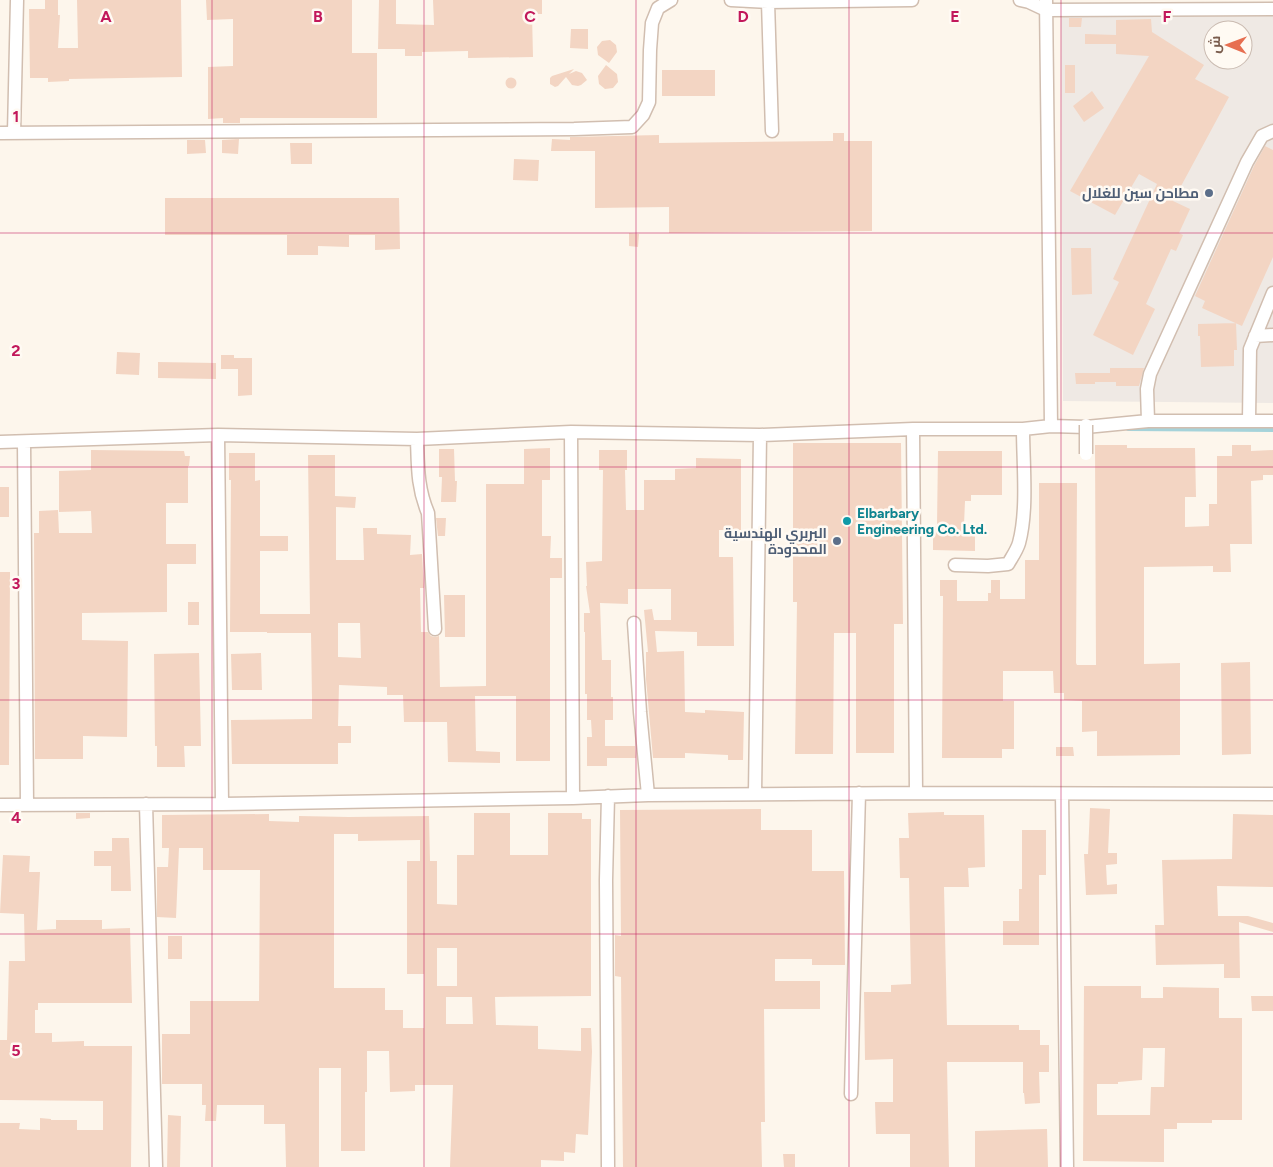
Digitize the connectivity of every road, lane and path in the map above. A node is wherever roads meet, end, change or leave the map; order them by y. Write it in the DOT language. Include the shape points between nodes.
graph roads {
  1 [pos="17,0"];
  2 [pos="670,0"];
  3 [pos="731,0"];
  4 [pos="912,0"];
  5 [pos="1020,0"];
  6 [pos="784,1"];
  7 [pos="768,2"];
  8 [pos="1046,5"];
  9 [pos="1273,9"];
  10 [pos="772,131"];
  11 [pos="1273,131"];
  12 [pos="0,133"];
  13 [pos="14,133"];
  14 [pos="1273,294"];
  15 [pos="1273,335"];
  16 [pos="1255,336"];
  17 [pos="1148,420"];
  18 [pos="1249,420"];
  19 [pos="1273,421"];
  20 [pos="1051,426"];
  21 [pos="1086,426"];
  22 [pos="1023,428"];
  23 [pos="913,429"];
  24 [pos="572,432"];
  25 [pos="760,435"];
  26 [pos="218,436"];
  27 [pos="417,439"];
  28 [pos="0,442"];
  29 [pos="24,442"];
  30 [pos="1086,454"];
  31 [pos="954,565"];
  32 [pos="634,623"];
  33 [pos="435,629"];
  34 [pos="859,793"];
  35 [pos="916,793"];
  36 [pos="755,794"];
  37 [pos="1062,794"];
  38 [pos="1273,794"];
  39 [pos="648,795"];
  40 [pos="608,796"];
  41 [pos="574,798"];
  42 [pos="146,804"];
  43 [pos="222,804"];
  44 [pos="0,805"];
  45 [pos="27,805"];
  46 [pos="851,1094"];
  47 [pos="156,1167"];
  48 [pos="608,1167"];
  49 [pos="1066,1167"];
  1 -- 13 [label="street"];
  2 -- 13 [label="street" via="658,8 652,23 649,102 632,127"];
  3 -- 7 [label="street"];
  4 -- 6 [label="street"];
  5 -- 8 [label="street"];
  6 -- 7 [label="street"];
  7 -- 10 [label="street"];
  8 -- 9 [label="street"];
  8 -- 20 [label="street"];
  11 -- 17 [label="street" via="1262,136 1248,162 1150,374"];
  12 -- 13 [label="street"];
  14 -- 16 [label="street"];
  15 -- 16 [label="street"];
  16 -- 18 [label="street" via="1250,349"];
  17 -- 18 [label="street"];
  17 -- 21 [label="street"];
  18 -- 19 [label="street"];
  20 -- 21 [label="street"];
  20 -- 22 [label="street"];
  21 -- 30 [label="street, bridge"];
  22 -- 23 [label="street"];
  22 -- 31 [label="street" via="1023,522 1019,545 1008,564"];
  23 -- 25 [label="street"];
  23 -- 35 [label="street"];
  24 -- 25 [label="street"];
  24 -- 27 [label="street"];
  24 -- 41 [label="street"];
  25 -- 36 [label="street"];
  26 -- 27 [label="street"];
  26 -- 29 [label="street"];
  26 -- 43 [label="street"];
  27 -- 33 [label="street" via="419,485 428,513"];
  28 -- 29 [label="street"];
  29 -- 45 [label="street"];
  32 -- 39 [label="street"];
  34 -- 35 [label="street"];
  34 -- 36 [label="street"];
  34 -- 46 [label="street"];
  35 -- 37 [label="street"];
  36 -- 39 [label="street"];
  37 -- 38 [label="street"];
  37 -- 49 [label="street"];
  39 -- 40 [label="street"];
  40 -- 41 [label="street"];
  40 -- 48 [label="street"];
  41 -- 43 [label="street"];
  42 -- 43 [label="street"];
  42 -- 45 [label="street"];
  42 -- 47 [label="street"];
  44 -- 45 [label="street"];
}
